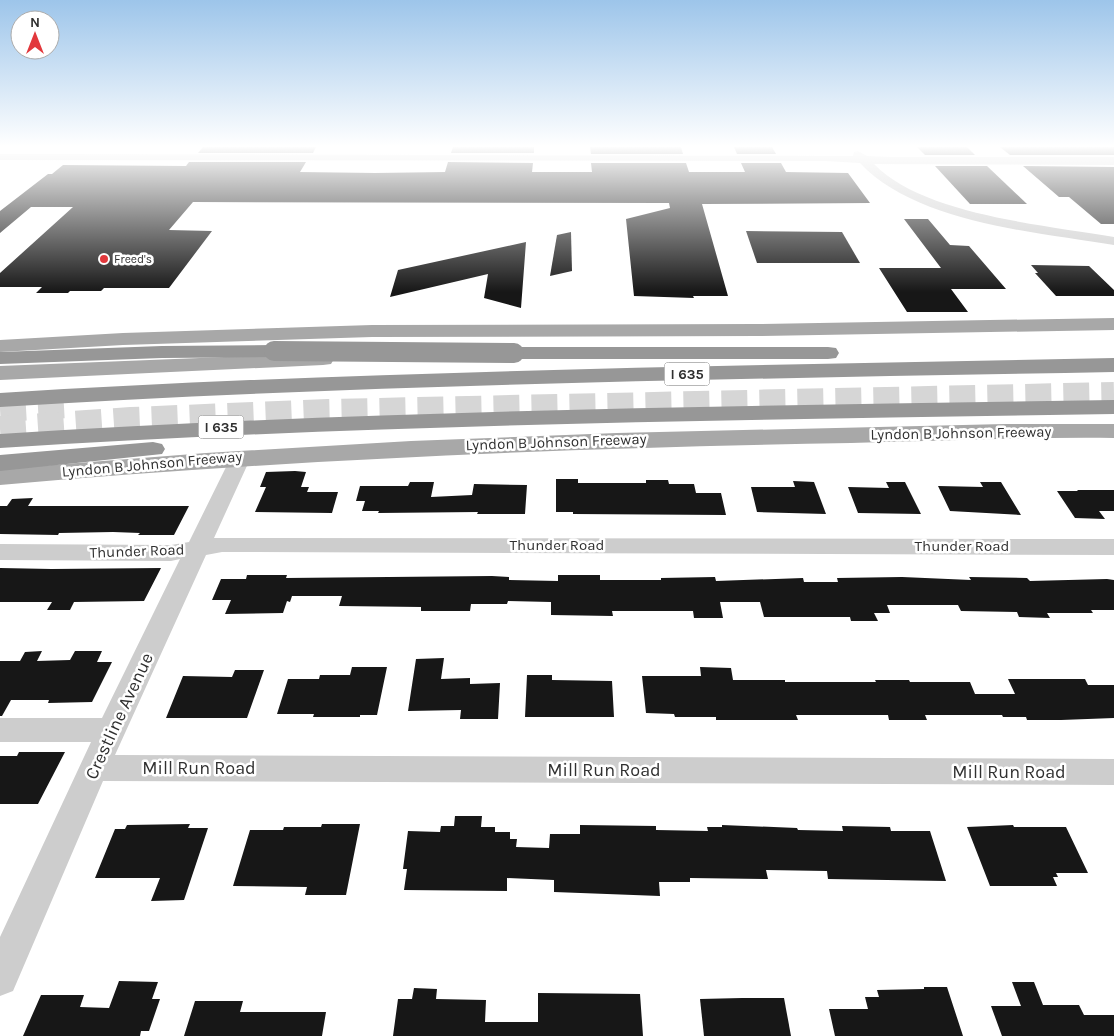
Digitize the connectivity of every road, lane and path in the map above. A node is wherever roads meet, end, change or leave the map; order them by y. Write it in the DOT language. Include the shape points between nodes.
graph roads {
  1 [pos="915,195"];
  2 [pos="1114,241"];
  3 [pos="1108,324"];
  4 [pos="0,346"];
  5 [pos="0,358"];
  6 [pos="1114,358"];
  7 [pos="1114,365"];
  8 [pos="0,373"];
  9 [pos="0,400"];
  10 [pos="1114,408"];
  11 [pos="442,420"];
  12 [pos="1114,431"];
  13 [pos="0,441"];
  14 [pos="242,457"];
  15 [pos="0,463"];
  16 [pos="0,477"];
  17 [pos="1114,547"];
  18 [pos="198,549"];
  19 [pos="0,552"];
  20 [pos="0,730"];
  21 [pos="111,730"];
  22 [pos="94,768"];
  23 [pos="1114,772"];
  24 [pos="0,978"];
  1 -- 2 [label="street" via="992,220"];
  3 -- 4 [label="main road" via="372,332"];
  3 -- 8 [label="main road" via="1036,335 516,343 313,360"];
  5 -- 6 [label="highway, bridge" via="274,351 1066,354"];
  7 -- 9 [label="highway, I 635" via="260,384"];
  10 -- 11 [label="highway, Lyndon B Johnson Freeway / I 635"];
  11 -- 13 [label="highway, Lyndon B Johnson Freeway / I 635" via="193,428"];
  11 -- 15 [label="highway" via="382,434 216,444"];
  12 -- 14 [label="main road, Lyndon B Johnson Freeway" via="612,440"];
  14 -- 16 [label="main road, Lyndon B Johnson Freeway"];
  14 -- 18 [label="street, Crestline Avenue"];
  17 -- 18 [label="street, Thunder Road" via="222,544"];
  18 -- 19 [label="street, Thunder Road" via="170,553"];
  18 -- 21 [label="street, Crestline Avenue"];
  20 -- 21 [label="street"];
  21 -- 22 [label="street, Crestline Avenue"];
  22 -- 23 [label="street, Mill Run Road"];
  22 -- 24 [label="street, Crestline Avenue"];
}
